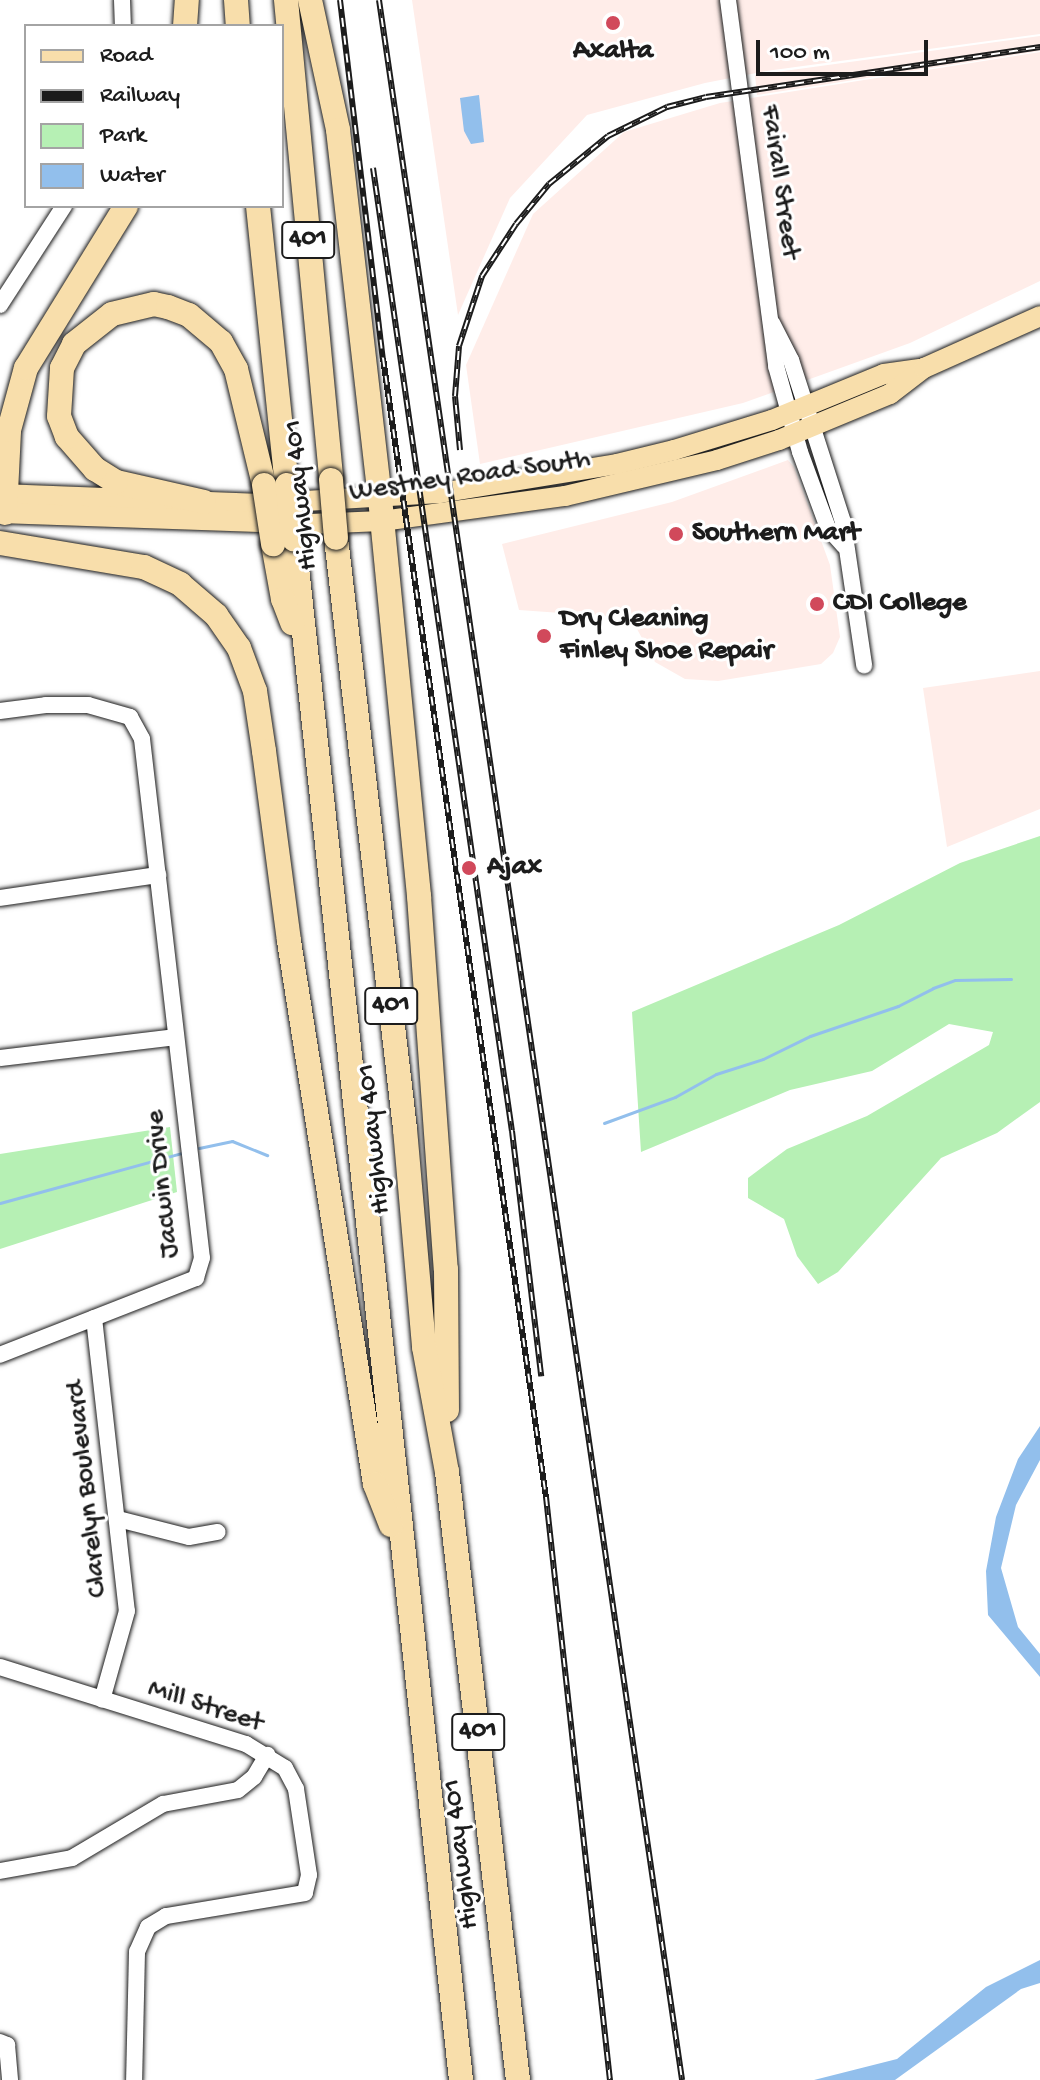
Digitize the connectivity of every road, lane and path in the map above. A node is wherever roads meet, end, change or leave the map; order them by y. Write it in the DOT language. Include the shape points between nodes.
graph roads {
  1 [pos="122,0"];
  2 [pos="187,0"];
  3 [pos="236,0"];
  4 [pos="286,0"];
  5 [pos="310,0"];
  6 [pos="728,0"];
  7 [pos="123,24"];
  8 [pos="185,24"];
  9 [pos="238,24"];
  10 [pos="63,208"];
  11 [pos="125,208"];
  12 [pos="258,208"];
  13 [pos="0,305"];
  14 [pos="1040,316"];
  15 [pos="800,420"];
  16 [pos="276,485"];
  17 [pos="204,502"];
  18 [pos="2,504"];
  19 [pos="381,510"];
  20 [pos="0,543"];
  21 [pos="864,665"];
  22 [pos="0,711"];
  23 [pos="158,875"];
  24 [pos="0,898"];
  25 [pos="175,1037"];
  26 [pos="0,1058"];
  27 [pos="94,1318"];
  28 [pos="0,1355"];
  29 [pos="447,1472"];
  30 [pos="118,1519"];
  31 [pos="218,1532"];
  32 [pos="404,1559"];
  33 [pos="0,1667"];
  34 [pos="102,1700"];
  35 [pos="267,1755"];
  36 [pos="0,1871"];
  37 [pos="0,2042"];
  38 [pos="10,2080"];
  39 [pos="134,2080"];
  40 [pos="461,2080"];
  41 [pos="518,2080"];
  1 -- 7 [label="street"];
  2 -- 8 [label="highway"];
  3 -- 9 [label="highway"];
  4 -- 29 [label="highway, Highway 401 / 401, bridge" via="336,538 405,1129 424,1347"];
  5 -- 19 [label="highway" via="338,130"];
  6 -- 15 [label="street, Fairall Street" via="772,323 784,340"];
  10 -- 13 [label="street"];
  11 -- 18 [label="highway" via="26,368 9,430"];
  12 -- 16 [label="highway, Highway 401 / 401"];
  14 -- 15 [label="main road, Westney Road South" via="924,368 884,374"];
  15 -- 19 [label="main road, Westney Road South" via="717,460 591,491"];
  15 -- 21 [label="street, Fairall Street" via="828,528 844,546"];
  16 -- 17 [label="highway" via="236,369 221,342 189,315 168,307 154,304 112,314 74,344 62,368 59,416 67,437 95,469 116,482"];
  16 -- 32 [label="highway, Highway 401 / 401, bridge" via="304,655"];
  17 -- 18 [label="main road, Westney Road South"];
  17 -- 19 [label="main road, Westney Road South"];
  18 -- 19 [label="main road, Westney Road South" via="246,524"];
  19 -- 29 [label="highway" via="419,896 445,1254"];
  20 -- 32 [label="highway" via="144,567 180,584 216,615 239,648 255,691 375,1484"];
  22 -- 23 [label="street, Jacwin Drive" via="88,705 130,717 142,739"];
  23 -- 24 [label="street"];
  23 -- 25 [label="street, Jacwin Drive"];
  25 -- 26 [label="street"];
  25 -- 27 [label="street, Jacwin Drive" via="202,1258 196,1278"];
  27 -- 28 [label="street, Jacwin Drive"];
  27 -- 30 [label="street, Clarelyn Boulevard"];
  29 -- 41 [label="highway, Highway 401 / 401"];
  30 -- 31 [label="street" via="189,1537"];
  30 -- 34 [label="street, Clarelyn Boulevard" via="127,1611"];
  32 -- 40 [label="highway, Highway 401 / 401"];
  33 -- 34 [label="street, Mill Street"];
  34 -- 35 [label="street, Mill Street"];
  35 -- 36 [label="street" via="254,1777 238,1790 163,1804 72,1858"];
  35 -- 39 [label="street, Mill Street" via="285,1768 296,1789 309,1875 305,1893 166,1916 148,1927 137,1952"];
  37 -- 38 [label="street" via="7,2045"];
}
